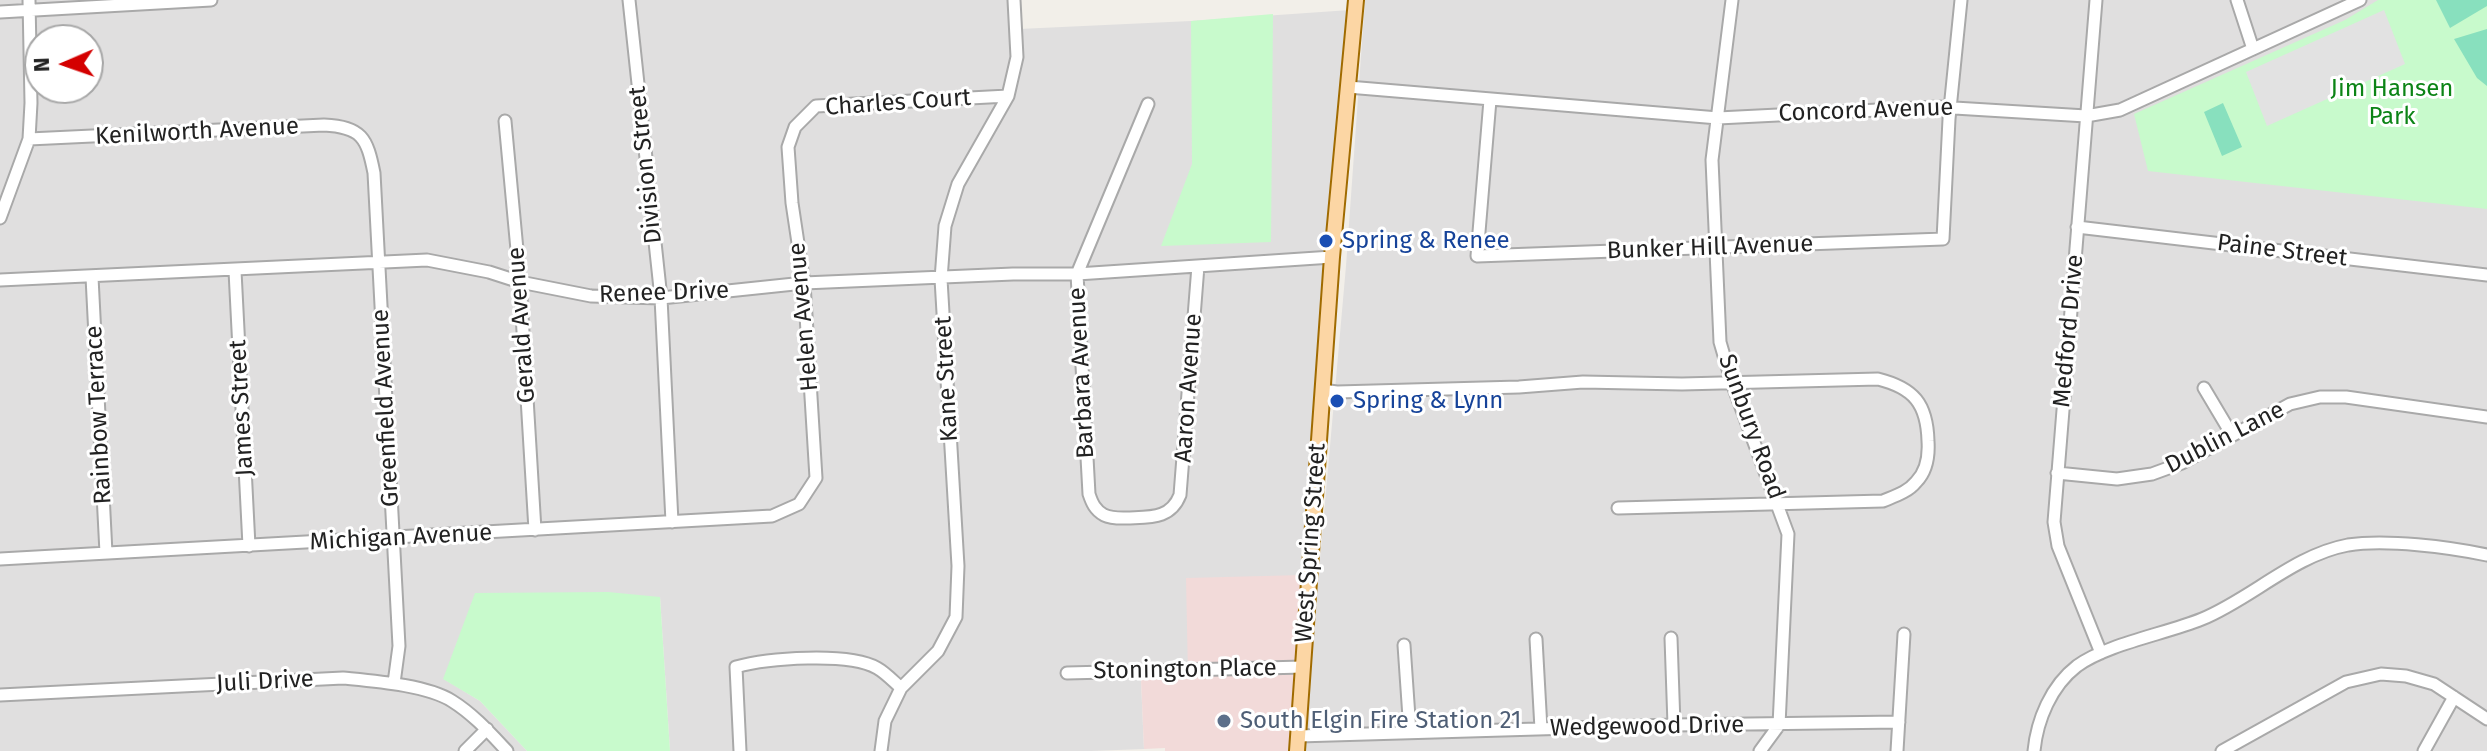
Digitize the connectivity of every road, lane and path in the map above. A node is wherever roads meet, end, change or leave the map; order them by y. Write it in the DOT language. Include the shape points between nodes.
graph roads {
  1 [pos="211,0"];
  2 [pos="629,0"];
  3 [pos="1014,0"];
  4 [pos="1356,0"];
  5 [pos="1732,0"];
  6 [pos="1961,0"];
  7 [pos="2096,0"];
  8 [pos="2237,0"];
  9 [pos="2360,0"];
  10 [pos="29,5"];
  11 [pos="0,12"];
  12 [pos="2253,49"];
  13 [pos="1348,87"];
  14 [pos="1008,96"];
  15 [pos="1490,100"];
  16 [pos="1148,104"];
  17 [pos="1950,107"];
  18 [pos="2086,116"];
  19 [pos="1718,118"];
  20 [pos="505,121"];
  21 [pos="795,127"];
  22 [pos="362,136"];
  23 [pos="29,139"];
  24 [pos="0,218"];
  25 [pos="2077,227"];
  26 [pos="1715,248"];
  27 [pos="1332,257"];
  28 [pos="379,263"];
  29 [pos="1198,266"];
  30 [pos="235,271"];
  31 [pos="1077,274"];
  32 [pos="2487,275"];
  33 [pos="92,277"];
  34 [pos="941,279"];
  35 [pos="0,280"];
  36 [pos="520,282"];
  37 [pos="804,283"];
  38 [pos="661,298"];
  39 [pos="1732,383"];
  40 [pos="2204,388"];
  41 [pos="1322,390"];
  42 [pos="2487,417"];
  43 [pos="2232,435"];
  44 [pos="2057,473"];
  45 [pos="1778,503"];
  46 [pos="799,504"];
  47 [pos="1618,508"];
  48 [pos="1097,510"];
  49 [pos="672,522"];
  50 [pos="535,530"];
  51 [pos="393,539"];
  52 [pos="249,546"];
  53 [pos="106,553"];
  54 [pos="2487,555"];
  55 [pos="0,559"];
  56 [pos="1904,634"];
  57 [pos="1671,638"];
  58 [pos="1536,639"];
  59 [pos="1404,645"];
  60 [pos="2101,653"];
  61 [pos="1303,667"];
  62 [pos="1067,673"];
  63 [pos="394,683"];
  64 [pos="901,688"];
  65 [pos="0,695"];
  66 [pos="2454,697"];
  67 [pos="2487,719"];
  68 [pos="1899,722"];
  69 [pos="1674,725"];
  70 [pos="1779,725"];
  71 [pos="487,729"];
  72 [pos="1541,729"];
  73 [pos="1410,732"];
  74 [pos="1297,744"];
  75 [pos="465,751"];
  76 [pos="507,751"];
  77 [pos="740,751"];
  78 [pos="881,751"];
  79 [pos="1760,751"];
  80 [pos="1897,751"];
  81 [pos="2034,751"];
  82 [pos="2222,751"];
  83 [pos="2424,751"];
  1 -- 10 [label="street"];
  2 -- 38 [label="street, Division Street"];
  3 -- 14 [label="street, Kane Street" via="1017,57"];
  4 -- 13 [label="main road, West Spring Street"];
  5 -- 19 [label="street, Sunbury Road"];
  6 -- 17 [label="street"];
  7 -- 18 [label="street, Medford Drive"];
  8 -- 12 [label="street"];
  9 -- 12 [label="street, Concord Avenue"];
  10 -- 11 [label="street"];
  10 -- 23 [label="street"];
  12 -- 18 [label="street, Concord Avenue" via="2120,110"];
  13 -- 15 [label="street, Concord Avenue"];
  13 -- 27 [label="main road, West Spring Street"];
  14 -- 21 [label="street, Charles Court" via="816,106"];
  14 -- 34 [label="street, Kane Street" via="958,184 945,226"];
  15 -- 19 [label="street, Concord Avenue"];
  15 -- 26 [label="street, Bunker Hill Avenue" via="1477,256"];
  16 -- 31 [label="street, Barbara Avenue"];
  17 -- 18 [label="street, Concord Avenue"];
  17 -- 19 [label="street, Concord Avenue"];
  17 -- 26 [label="street, Bunker Hill Avenue" via="1942,239"];
  18 -- 25 [label="street, Medford Drive"];
  19 -- 26 [label="street, Sunbury Road" via="1712,160"];
  20 -- 36 [label="street, Gerald Avenue"];
  21 -- 37 [label="street, Helen Avenue" via="788,147"];
  22 -- 23 [label="street, Kenilworth Avenue" via="348,126 324,125"];
  22 -- 28 [label="street, Greenfield Avenue" via="374,173"];
  23 -- 24 [label="street"];
  25 -- 32 [label="street, Paine Street"];
  25 -- 44 [label="street, Medford Drive"];
  26 -- 39 [label="street, Sunbury Road" via="1720,342"];
  27 -- 29 [label="street, Renee Drive"];
  27 -- 41 [label="main road, West Spring Street"];
  28 -- 30 [label="street, Renee Drive"];
  28 -- 36 [label="street, Renee Drive" via="427,260"];
  28 -- 51 [label="street, Greenfield Avenue"];
  29 -- 31 [label="street, Renee Drive"];
  29 -- 48 [label="street, Aaron Avenue" via="1180,495 1173,509 1155,517 1113,518"];
  30 -- 33 [label="street, Renee Drive"];
  30 -- 52 [label="street, James Street"];
  31 -- 34 [label="street, Renee Drive"];
  31 -- 48 [label="street, Barbara Avenue" via="1088,486"];
  33 -- 35 [label="street, Renee Drive"];
  33 -- 53 [label="street, Rainbow Terrace"];
  34 -- 37 [label="street, Renee Drive"];
  34 -- 64 [label="street, Kane Street" via="958,566 956,617 938,651"];
  36 -- 38 [label="street, Renee Drive" via="591,296"];
  36 -- 50 [label="street, Gerald Avenue"];
  37 -- 38 [label="street, Renee Drive"];
  37 -- 46 [label="street, Helen Avenue" via="816,478"];
  38 -- 49 [label="street, Division Street"];
  39 -- 41 [label="street"];
  39 -- 45 [label="street, Sunbury Road"];
  39 -- 45 [label="street" via="1878,379 1912,394 1923,409 1929,453 1911,487 1883,501"];
  40 -- 43 [label="street"];
  41 -- 61 [label="main road, West Spring Street"];
  42 -- 43 [label="street, Dublin Lane" via="2320,397 2290,404"];
  43 -- 44 [label="street, Dublin Lane" via="2152,474 2117,479"];
  44 -- 60 [label="street, Medford Drive" via="2058,546"];
  45 -- 47 [label="street"];
  45 -- 70 [label="street, Sunbury Road" via="1789,555"];
  46 -- 49 [label="street, Michigan Avenue" via="772,516"];
  49 -- 50 [label="street, Michigan Avenue"];
  50 -- 51 [label="street, Michigan Avenue"];
  51 -- 52 [label="street, Michigan Avenue"];
  51 -- 63 [label="street, Greenfield Avenue" via="399,646"];
  52 -- 53 [label="street, Michigan Avenue"];
  53 -- 55 [label="street, Michigan Avenue"];
  54 -- 60 [label="street" via="2372,542 2344,546 2312,557 2205,618"];
  56 -- 68 [label="street"];
  57 -- 69 [label="street"];
  58 -- 72 [label="street"];
  59 -- 73 [label="street"];
  60 -- 81 [label="street" via="2062,681 2037,728"];
  61 -- 62 [label="street, Stonington Place"];
  61 -- 74 [label="main road, West Spring Street"];
  63 -- 65 [label="street, Juli Drive" via="343,678"];
  63 -- 71 [label="street, Juli Drive" via="449,699"];
  64 -- 77 [label="street" via="876,668 847,659 759,661 736,667"];
  64 -- 78 [label="street, Kane Street" via="885,721"];
  66 -- 67 [label="street"];
  66 -- 82 [label="street" via="2420,679 2381,674 2346,682"];
  66 -- 83 [label="street"];
  68 -- 70 [label="street, Wedgewood Drive"];
  68 -- 80 [label="street"];
  69 -- 70 [label="street, Wedgewood Drive"];
  69 -- 72 [label="street, Wedgewood Drive"];
  70 -- 79 [label="street"];
  71 -- 75 [label="street"];
  71 -- 76 [label="street, Juli Drive"];
  72 -- 73 [label="street, Wedgewood Drive"];
  73 -- 74 [label="street, Wedgewood Drive"];
}
